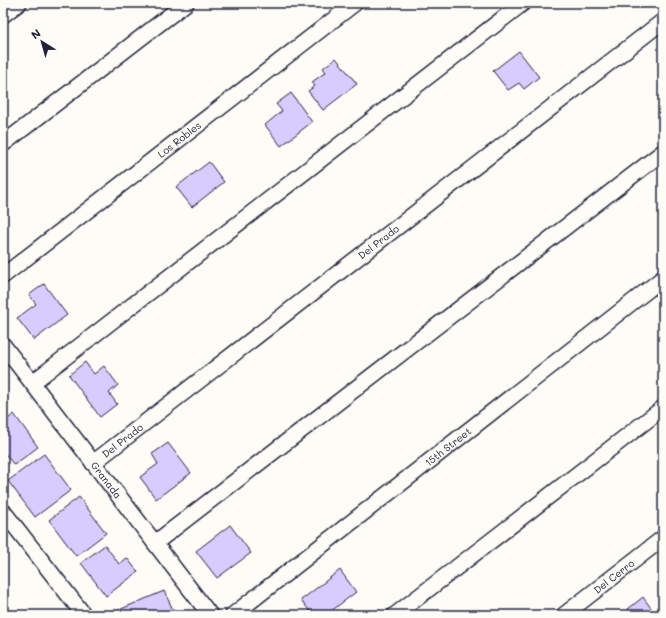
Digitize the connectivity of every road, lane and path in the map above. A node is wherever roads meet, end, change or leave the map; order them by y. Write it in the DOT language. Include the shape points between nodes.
graph roads {
  1 [pos="19,3"];
  2 [pos="186,3"];
  3 [pos="356,3"];
  4 [pos="523,3"];
  5 [pos="3,16"];
  6 [pos="663,21"];
  7 [pos="3,144"];
  8 [pos="663,152"];
  9 [pos="3,276"];
  10 [pos="663,278"];
  11 [pos="3,345"];
  12 [pos="32,383"];
  13 [pos="663,408"];
  14 [pos="93,463"];
  15 [pos="3,511"];
  16 [pos="663,538"];
  17 [pos="155,543"];
  18 [pos="84,615"];
  19 [pos="210,615"];
  20 [pos="233,615"];
  21 [pos="395,615"];
  22 [pos="564,615"];
  1 -- 5 [label="street"];
  2 -- 7 [label="street"];
  3 -- 9 [label="street, Los Robles"];
  4 -- 12 [label="street"];
  6 -- 14 [label="street, Del Prado"];
  8 -- 17 [label="street"];
  10 -- 20 [label="street, 15th Street"];
  11 -- 12 [label="street, Granada"];
  12 -- 14 [label="street, Granada"];
  13 -- 21 [label="street"];
  14 -- 17 [label="street, Granada"];
  15 -- 18 [label="street"];
  16 -- 22 [label="street, Del Cerro"];
  17 -- 19 [label="street, Granada"];
}
